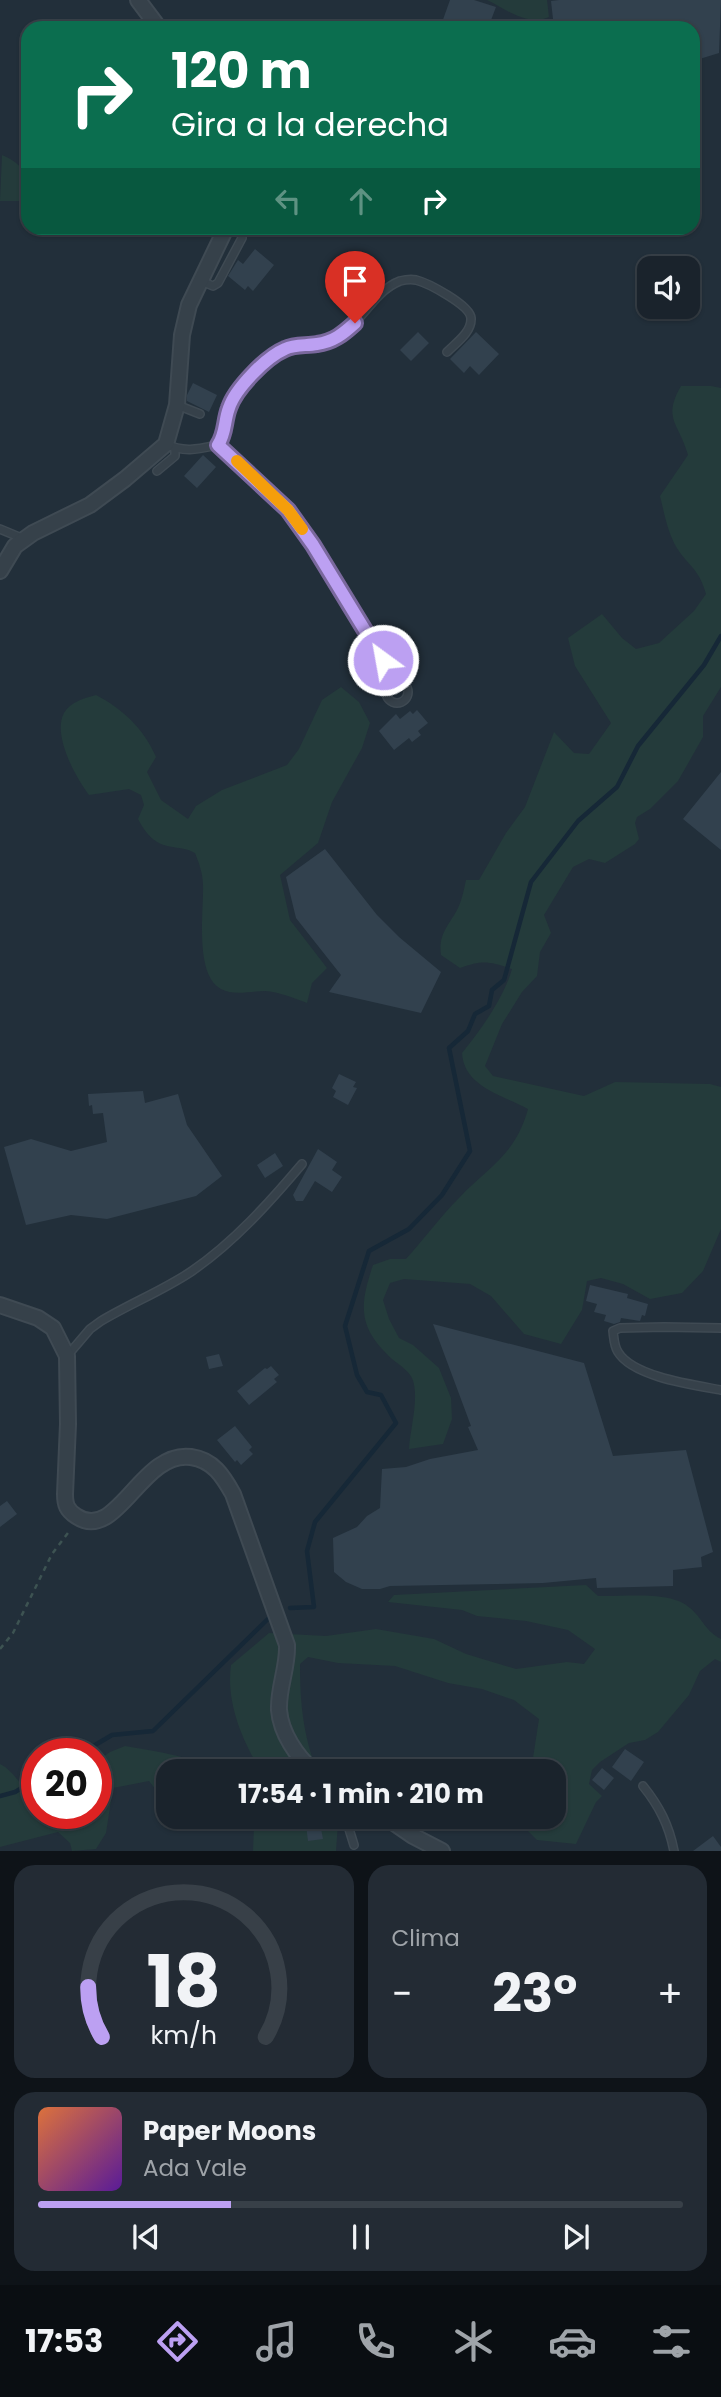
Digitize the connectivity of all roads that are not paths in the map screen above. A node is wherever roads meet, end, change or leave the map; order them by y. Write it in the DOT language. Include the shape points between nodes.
graph roads {
  1 [pos="138,0"];
  2 [pos="154,21"];
  3 [pos="223,235"];
  4 [pos="242,238"];
  5 [pos="201,281"];
  6 [pos="447,352"];
  7 [pos="177,405"];
  8 [pos="200,414"];
  9 [pos="218,445"];
  10 [pos="171,446"];
  11 [pos="157,471"];
  12 [pos="0,528"];
  13 [pos="25,539"];
  14 [pos="0,571"];
  15 [pos="393,682"];
  16 [pos="302,1164"];
  17 [pos="0,1305"];
  18 [pos="721,1328"];
  19 [pos="68,1356"];
  20 [pos="721,1390"];
  21 [pos="300,1759"];
  22 [pos="643,1786"];
  23 [pos="349,1829"];
  24 [pos="402,1829"];
  25 [pos="354,1845"];
  26 [pos="442,1851"];
  27 [pos="674,1851"];
  1 -- 2 [label="street"];
  3 -- 5 [label="street"];
  4 -- 5 [label="lane" via="218,283 213,286"];
  5 -- 7 [label="street" via="182,335"];
  6 -- 9 [label="lane" via="467,333 469,312 424,284 402,281 382,294 341,336 286,348 271,358 229,406"];
  7 -- 8 [label="lane"];
  7 -- 10 [label="street"];
  9 -- 10 [label="lane" via="188,450"];
  9 -- 15 [label="lane" via="288,510"];
  10 -- 11 [label="lane" via="175,456"];
  10 -- 13 [label="street" via="90,505"];
  12 -- 13 [label="lane"];
  13 -- 14 [label="street" via="8,555"];
  16 -- 19 [label="lane" via="213,1256 101,1321"];
  17 -- 19 [label="street" via="53,1328"];
  18 -- 20 [label="lane" via="613,1331 619,1354 629,1364"];
  19 -- 21 [label="street" via="65,1504 81,1520 96,1521 115,1511 156,1466 170,1458 196,1458 223,1476 287,1645 279,1712"];
  22 -- 27 [label="lane" via="669,1827"];
  23 -- 25 [label="lane"];
  24 -- 26 [label="street"];
}
